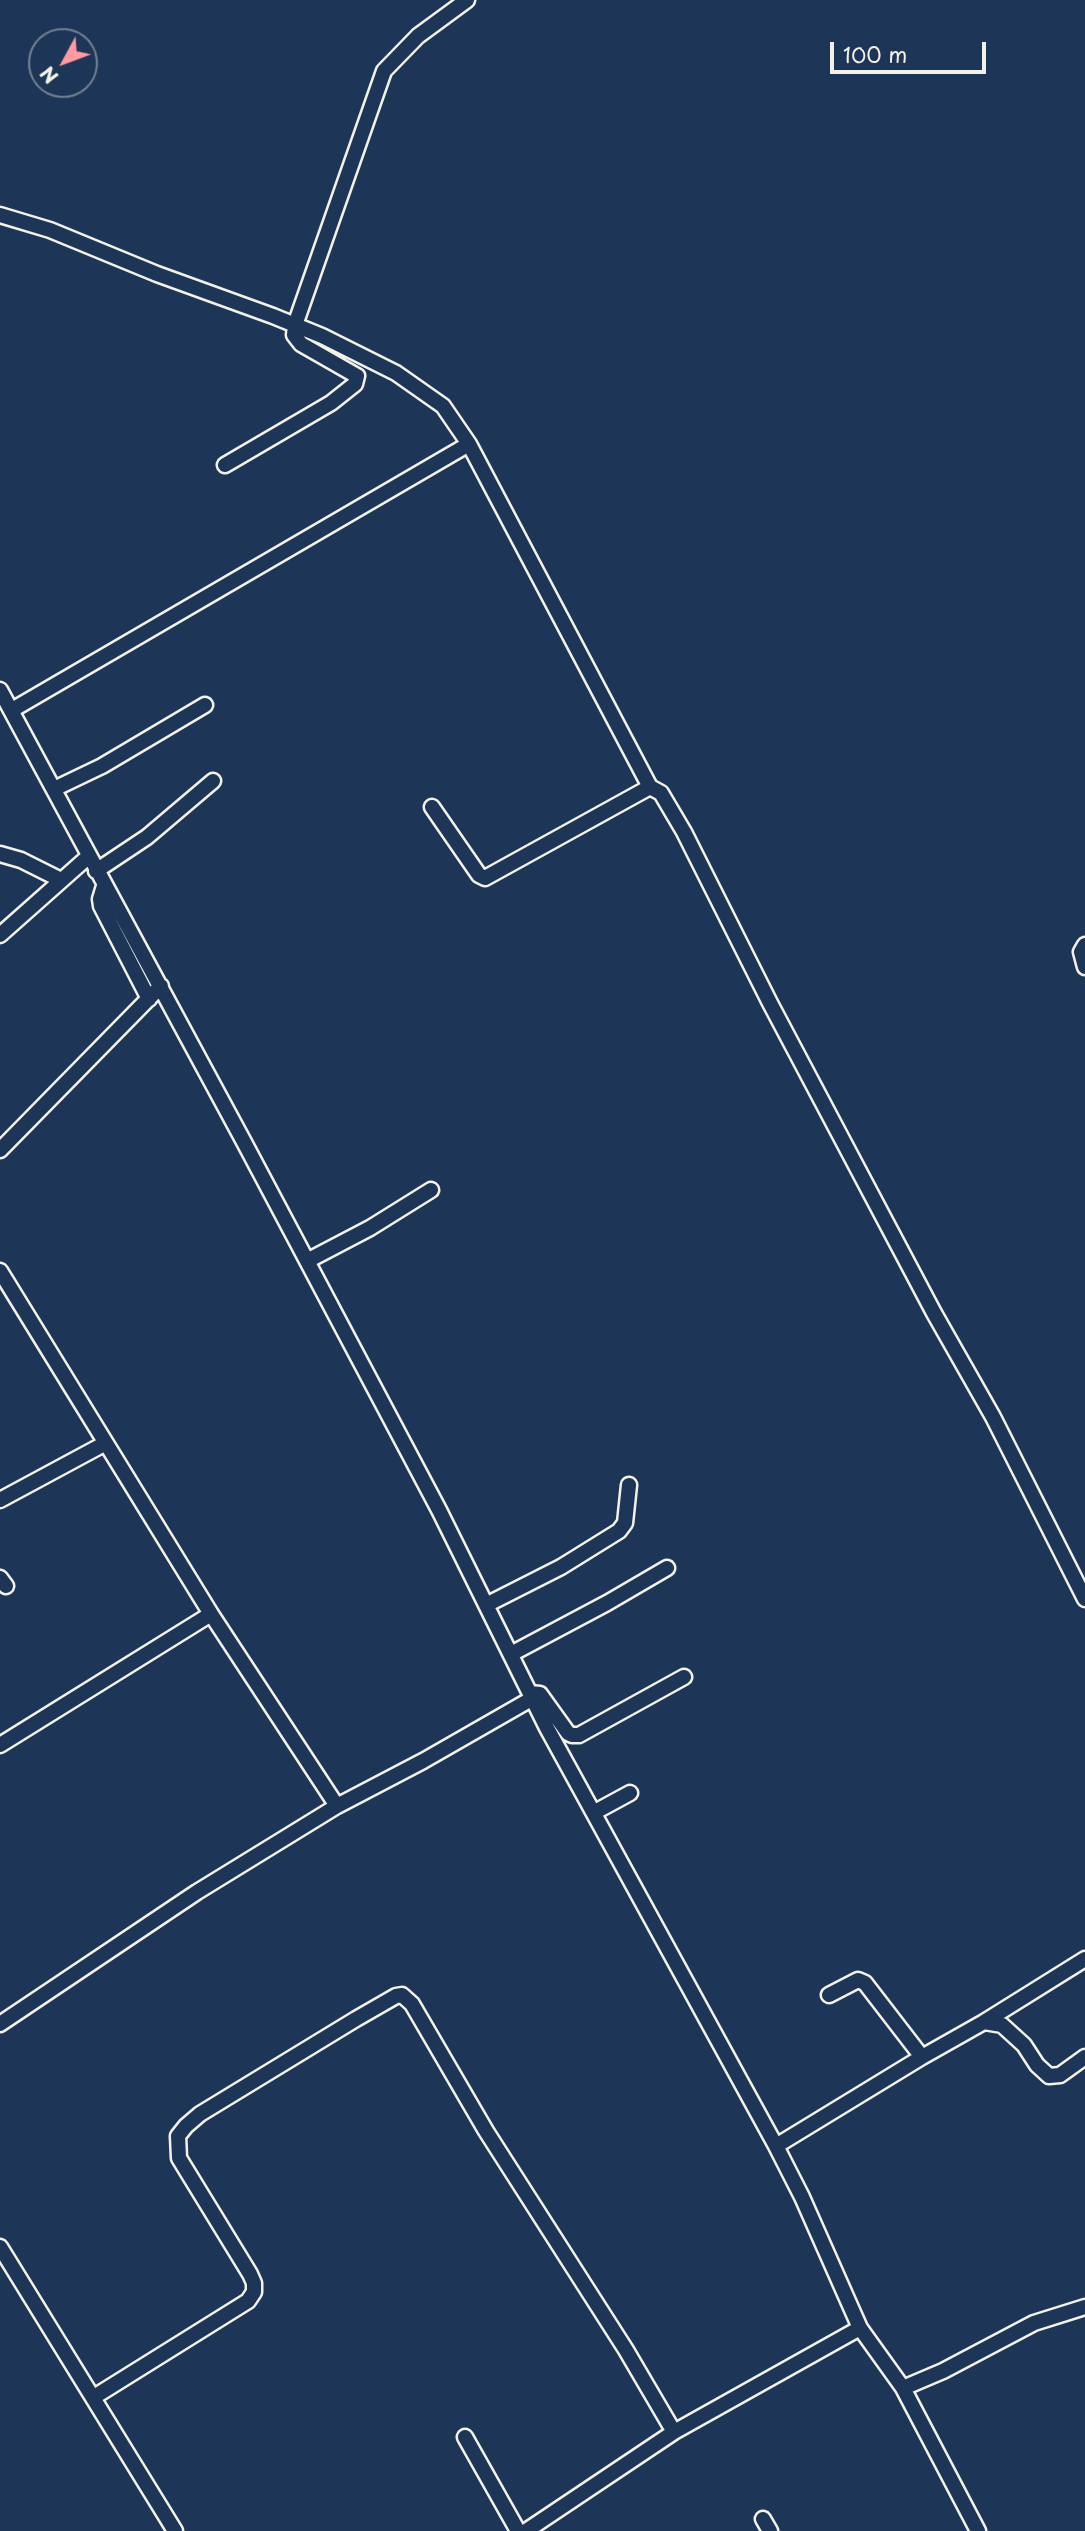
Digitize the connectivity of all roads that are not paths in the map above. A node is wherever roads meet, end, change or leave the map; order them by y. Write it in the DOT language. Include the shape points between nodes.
graph roads {
  1 [pos="467,0"];
  2 [pos="0,215"];
  3 [pos="295,325"];
  4 [pos="469,444"];
  5 [pos="225,465"];
  6 [pos="0,690"];
  7 [pos="205,705"];
  8 [pos="12,710"];
  9 [pos="213,781"];
  10 [pos="650,787"];
  11 [pos="54,789"];
  12 [pos="432,807"];
  13 [pos="0,855"];
  14 [pos="89,856"];
  15 [pos="96,871"];
  16 [pos="61,880"];
  17 [pos="104,886"];
  18 [pos="0,935"];
  19 [pos="1085,945"];
  20 [pos="1085,967"];
  21 [pos="161,986"];
  22 [pos="149,999"];
  23 [pos="0,1150"];
  24 [pos="431,1190"];
  25 [pos="307,1261"];
  26 [pos="0,1271"];
  27 [pos="104,1444"];
  28 [pos="629,1485"];
  29 [pos="0,1500"];
  30 [pos="667,1568"];
  31 [pos="1085,1600"];
  32 [pos="486,1605"];
  33 [pos="211,1614"];
  34 [pos="510,1654"];
  35 [pos="684,1676"];
  36 [pos="531,1695"];
  37 [pos="0,1745"];
  38 [pos="630,1793"];
  39 [pos="337,1806"];
  40 [pos="595,1812"];
  41 [pos="1085,1959"];
  42 [pos="829,1995"];
  43 [pos="984,2022"];
  44 [pos="0,2024"];
  45 [pos="922,2057"];
  46 [pos="1085,2057"];
  47 [pos="776,2146"];
  48 [pos="0,2247"];
  49 [pos="1085,2307"];
  50 [pos="860,2328"];
  51 [pos="903,2388"];
  52 [pos="93,2397"];
  53 [pos="674,2432"];
  54 [pos="465,2437"];
  55 [pos="175,2531"];
  56 [pos="518,2531"];
  57 [pos="526,2531"];
  58 [pos="978,2531"];
  1 -- 3 [label="street" via="418,36 384,71"];
  2 -- 3 [label="street"];
  3 -- 4 [label="street" via="396,373 443,406"];
  3 -- 5 [label="street" via="294,335 301,344 357,376 355,384"];
  4 -- 8 [label="street"];
  4 -- 10 [label="street"];
  6 -- 8 [label="street"];
  7 -- 11 [label="street"];
  8 -- 11 [label="street"];
  9 -- 15 [label="street" via="147,837"];
  10 -- 12 [label="street" via="485,878"];
  10 -- 31 [label="street" via="661,793 684,832"];
  11 -- 14 [label="street"];
  13 -- 16 [label="street"];
  14 -- 15 [label="street"];
  14 -- 16 [label="street"];
  15 -- 17 [label="street"];
  16 -- 18 [label="street"];
  17 -- 21 [label="street"];
  17 -- 22 [label="street" via="101,905"];
  19 -- 20 [label="street" via="1081,952"];
  21 -- 22 [label="street"];
  21 -- 25 [label="street"];
  22 -- 23 [label="street"];
  24 -- 25 [label="street"];
  25 -- 32 [label="street"];
  26 -- 27 [label="street"];
  27 -- 29 [label="street"];
  27 -- 33 [label="street"];
  28 -- 32 [label="street" via="625,1522 618,1531 561,1567"];
  30 -- 34 [label="street"];
  32 -- 34 [label="street"];
  33 -- 37 [label="street"];
  33 -- 39 [label="street"];
  34 -- 36 [label="street"];
  35 -- 36 [label="street" via="579,1735 568,1733 540,1694"];
  36 -- 39 [label="street" via="423,1761"];
  36 -- 40 [label="street"];
  38 -- 40 [label="street"];
  39 -- 44 [label="street" via="197,1892"];
  40 -- 47 [label="street"];
  41 -- 43 [label="street"];
  42 -- 45 [label="street" via="862,1980"];
  43 -- 45 [label="street"];
  43 -- 46 [label="street" via="1002,2025 1049,2076 1060,2075"];
  45 -- 47 [label="street"];
  47 -- 50 [label="street"];
  48 -- 52 [label="street"];
  49 -- 51 [label="street" via="1034,2323"];
  50 -- 51 [label="street"];
  50 -- 53 [label="street"];
  51 -- 58 [label="street"];
  52 -- 53 [label="street" via="247,2301 254,2292 250,2274 179,2158 178,2136 200,2114 402,1995 412,2004"];
  52 -- 55 [label="street"];
  53 -- 57 [label="street"];
  54 -- 56 [label="street"];
}
